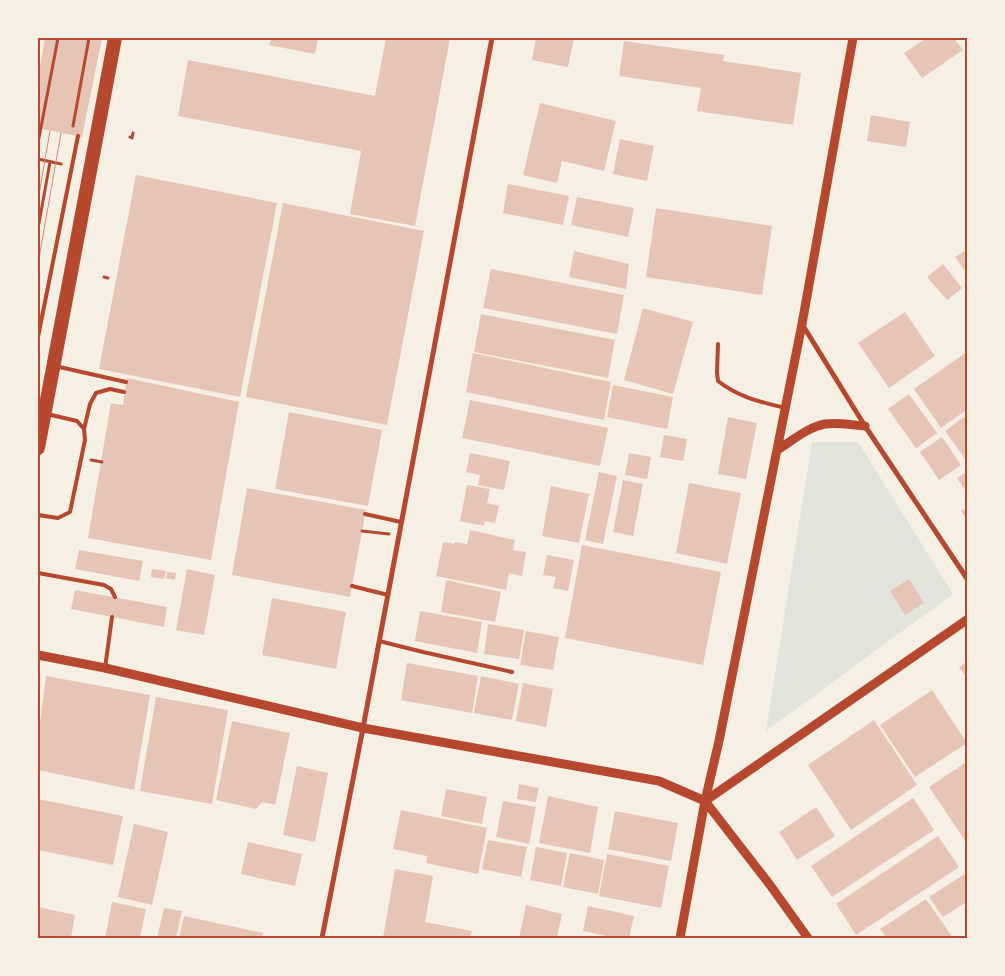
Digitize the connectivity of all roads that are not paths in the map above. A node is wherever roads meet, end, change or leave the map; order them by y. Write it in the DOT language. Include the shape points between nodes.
graph roads {
  1 [pos="115,38"];
  2 [pos="492,38"];
  3 [pos="852,38"];
  4 [pos="78,136"];
  5 [pos="802,324"];
  6 [pos="38,337"];
  7 [pos="718,344"];
  8 [pos="53,365"];
  9 [pos="126,382"];
  10 [pos="124,392"];
  11 [pos="785,408"];
  12 [pos="44,414"];
  13 [pos="865,426"];
  14 [pos="84,429"];
  15 [pos="38,448"];
  16 [pos="777,450"];
  17 [pos="365,514"];
  18 [pos="38,515"];
  19 [pos="401,522"];
  20 [pos="38,573"];
  21 [pos="968,580"];
  22 [pos="352,586"];
  23 [pos="388,595"];
  24 [pos="115,598"];
  25 [pos="112,617"];
  26 [pos="968,619"];
  27 [pos="379,641"];
  28 [pos="38,655"];
  29 [pos="105,668"];
  30 [pos="512,672"];
  31 [pos="363,728"];
  32 [pos="705,801"];
  33 [pos="322,938"];
  34 [pos="680,938"];
  35 [pos="808,938"];
  1 -- 8 [label="highway"];
  2 -- 19 [label="street"];
  3 -- 5 [label="street"];
  4 -- 6 [label="lane"];
  5 -- 11 [label="street"];
  5 -- 13 [label="street"];
  7 -- 11 [label="lane" via="718,382 736,393"];
  8 -- 9 [label="lane"];
  8 -- 12 [label="highway"];
  10 -- 14 [label="lane" via="110,389 96,393"];
  11 -- 16 [label="street"];
  12 -- 14 [label="lane" via="77,421"];
  12 -- 15 [label="highway"];
  13 -- 16 [label="street" via="825,424"];
  13 -- 21 [label="street"];
  14 -- 18 [label="lane" via="85,440 70,512 58,518"];
  16 -- 32 [label="street"];
  17 -- 19 [label="lane"];
  19 -- 23 [label="street"];
  20 -- 24 [label="lane" via="104,585 111,589"];
  22 -- 23 [label="lane"];
  23 -- 27 [label="street"];
  25 -- 29 [label="lane"];
  26 -- 32 [label="street"];
  27 -- 30 [label="lane"];
  27 -- 31 [label="street"];
  28 -- 29 [label="street"];
  29 -- 31 [label="street"];
  31 -- 32 [label="street" via="659,781"];
  31 -- 33 [label="street"];
  32 -- 34 [label="street"];
  32 -- 35 [label="street"];
}
